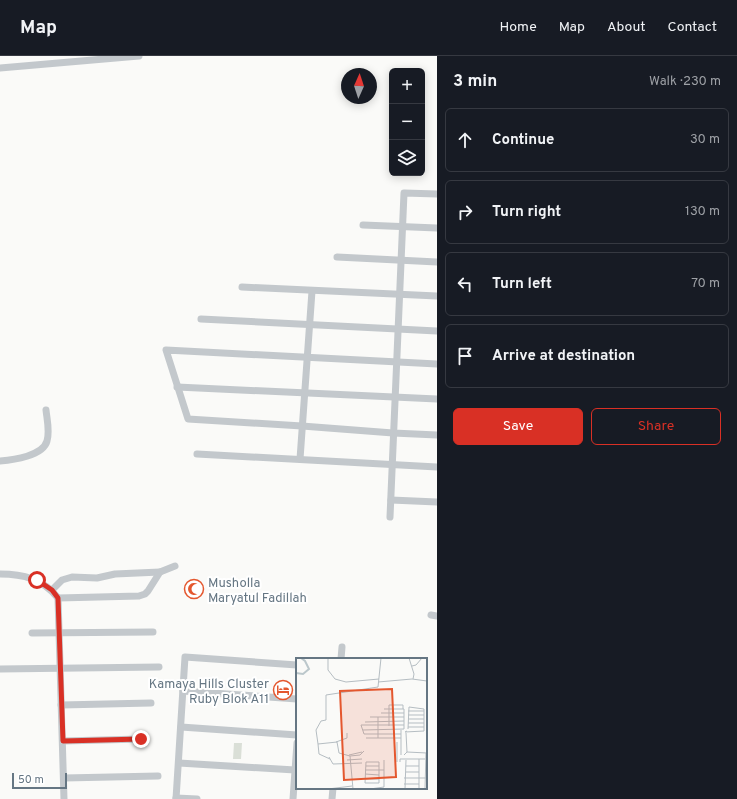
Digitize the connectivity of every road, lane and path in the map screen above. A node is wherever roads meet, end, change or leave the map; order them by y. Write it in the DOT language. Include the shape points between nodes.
graph roads {
  1 [pos="138,56"];
  2 [pos="64,60"];
  3 [pos="0,68"];
  4 [pos="437,194"];
  5 [pos="363,225"];
  6 [pos="402,227"];
  7 [pos="437,228"];
  8 [pos="337,257"];
  9 [pos="401,260"];
  10 [pos="437,262"];
  11 [pos="242,287"];
  12 [pos="312,291"];
  13 [pos="399,294"];
  14 [pos="437,296"];
  15 [pos="201,319"];
  16 [pos="310,324"];
  17 [pos="398,329"];
  18 [pos="437,331"];
  19 [pos="307,357"];
  20 [pos="396,362"];
  21 [pos="437,364"];
  22 [pos="177,387"];
  23 [pos="304,393"];
  24 [pos="395,397"];
  25 [pos="437,399"];
  26 [pos="46,410"];
  27 [pos="302,426"];
  28 [pos="393,434"];
  29 [pos="437,435"];
  30 [pos="197,454"];
  31 [pos="300,459"];
  32 [pos="0,461"];
  33 [pos="392,464"];
  34 [pos="437,467"];
  35 [pos="391,500"];
  36 [pos="437,502"];
  37 [pos="390,517"];
  38 [pos="175,566"];
  39 [pos="160,572"];
  40 [pos="0,574"];
  41 [pos="52,590"];
  42 [pos="58,598"];
  43 [pos="153,632"];
  44 [pos="32,633"];
  45 [pos="59,633"];
  46 [pos="342,647"];
  47 [pos="342,658"];
  48 [pos="296,665"];
  49 [pos="159,667"];
  50 [pos="60,668"];
  51 [pos="0,669"];
  52 [pos="183,691"];
  53 [pos="296,699"];
  54 [pos="151,703"];
  55 [pos="61,705"];
  56 [pos="181,727"];
  57 [pos="296,735"];
  58 [pos="141,739"];
  59 [pos="63,741"];
  60 [pos="296,756"];
  61 [pos="179,763"];
  62 [pos="295,770"];
  63 [pos="158,776"];
  64 [pos="64,778"];
  65 [pos="333,789"];
  66 [pos="176,798"];
  67 [pos="64,799"];
  68 [pos="197,799"];
  69 [pos="293,799"];
  70 [pos="332,799"];
  1 -- 2 [label="street"];
  2 -- 3 [label="street"];
  4 -- 6 [label="street" via="404,193"];
  5 -- 6 [label="street"];
  6 -- 7 [label="street"];
  6 -- 9 [label="street"];
  8 -- 9 [label="street"];
  9 -- 10 [label="street"];
  9 -- 13 [label="street"];
  11 -- 12 [label="street"];
  12 -- 13 [label="street"];
  12 -- 16 [label="street"];
  13 -- 14 [label="street"];
  13 -- 17 [label="street"];
  15 -- 16 [label="street"];
  16 -- 17 [label="street"];
  16 -- 19 [label="street"];
  17 -- 18 [label="street"];
  17 -- 20 [label="street"];
  19 -- 20 [label="street"];
  19 -- 22 [label="street" via="166,350"];
  19 -- 23 [label="street"];
  20 -- 21 [label="street"];
  20 -- 24 [label="street"];
  22 -- 23 [label="street"];
  22 -- 27 [label="street" via="188,419"];
  23 -- 24 [label="street"];
  23 -- 27 [label="street"];
  24 -- 25 [label="street"];
  24 -- 28 [label="street"];
  26 -- 32 [label="street" via="48,437 45,445 23,458"];
  27 -- 28 [label="street"];
  27 -- 31 [label="street"];
  28 -- 29 [label="street"];
  28 -- 33 [label="street"];
  30 -- 31 [label="street"];
  31 -- 33 [label="street"];
  33 -- 34 [label="street"];
  33 -- 35 [label="street"];
  35 -- 36 [label="street"];
  35 -- 37 [label="street"];
  38 -- 39 [label="street"];
  39 -- 41 [label="street" via="66,578"];
  39 -- 42 [label="street" via="147,593 139,596"];
  40 -- 41 [label="street" via="22,575 37,580"];
  41 -- 42 [label="street"];
  42 -- 45 [label="street"];
  43 -- 45 [label="street"];
  44 -- 45 [label="street"];
  45 -- 50 [label="street"];
  46 -- 47 [label="street"];
  48 -- 52 [label="street" via="185,657"];
  49 -- 50 [label="street"];
  50 -- 51 [label="street"];
  50 -- 55 [label="street"];
  52 -- 53 [label="street"];
  52 -- 56 [label="street"];
  54 -- 55 [label="street"];
  55 -- 59 [label="street"];
  56 -- 57 [label="street"];
  56 -- 61 [label="street"];
  58 -- 59 [label="street"];
  59 -- 64 [label="street"];
  60 -- 62 [label="street"];
  61 -- 62 [label="street"];
  61 -- 66 [label="street"];
  62 -- 69 [label="street"];
  63 -- 64 [label="street"];
  64 -- 67 [label="street"];
  65 -- 70 [label="street"];
  66 -- 68 [label="street"];
}
